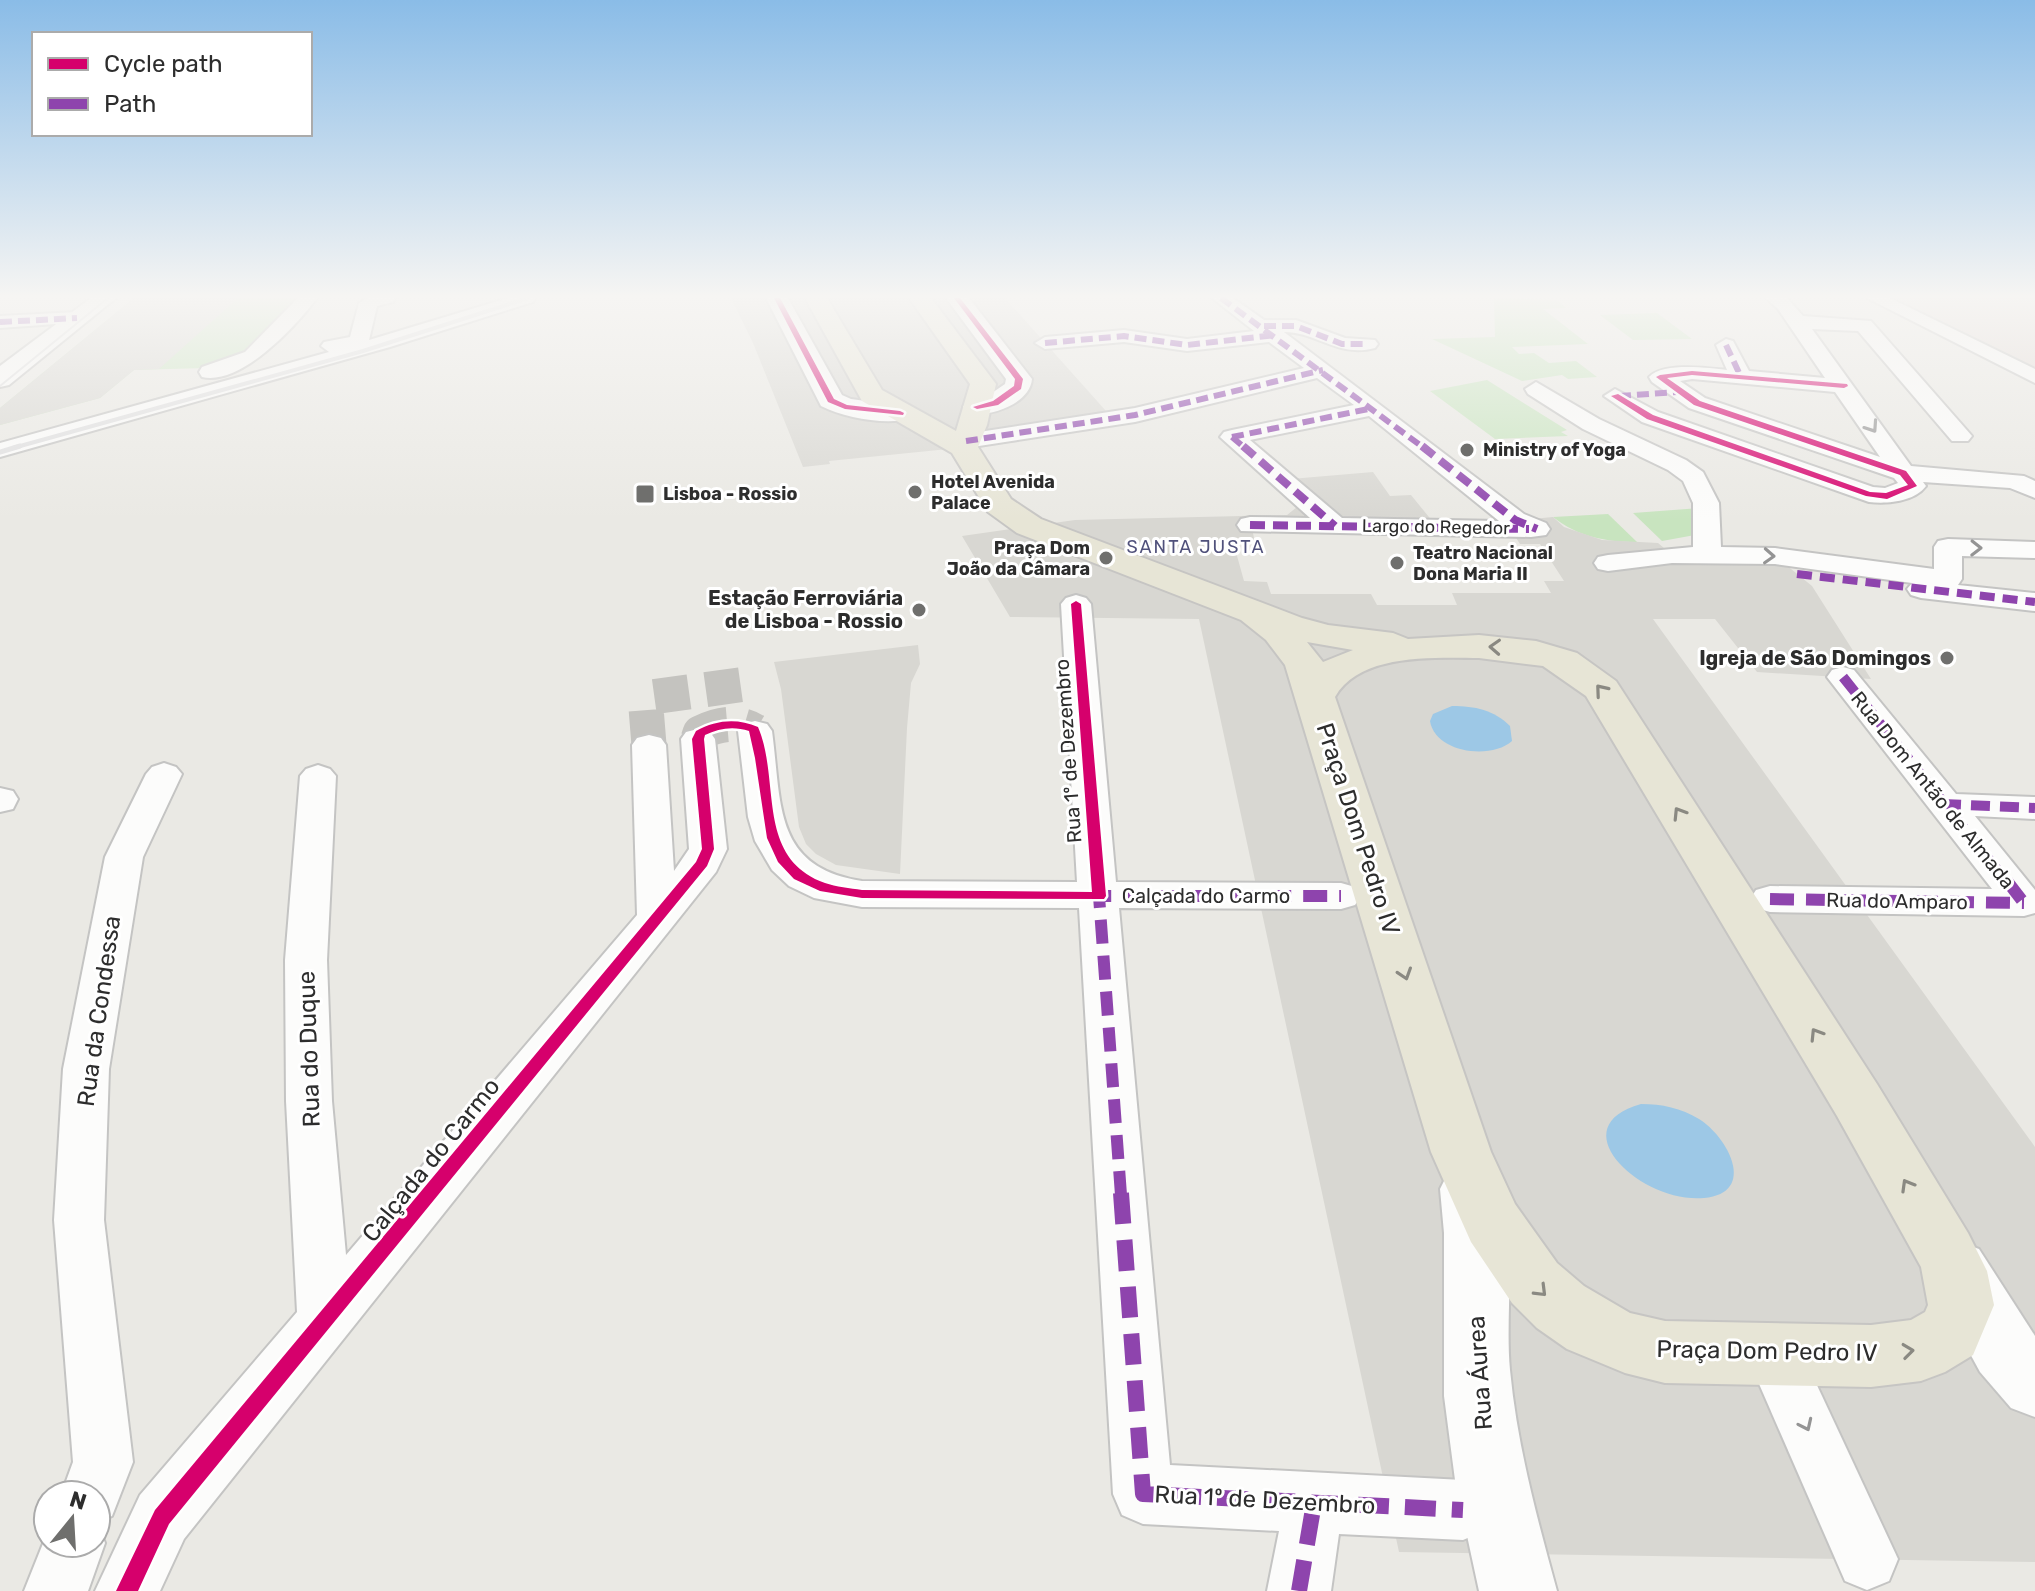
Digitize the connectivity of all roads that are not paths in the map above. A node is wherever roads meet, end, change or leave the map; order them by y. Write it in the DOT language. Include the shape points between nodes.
graph roads {
  1 [pos="22,372"];
  2 [pos="201,372"];
  3 [pos="280,372"];
  4 [pos="816,372"];
  5 [pos="859,372"];
  6 [pos="974,372"];
  7 [pos="1014,372"];
  8 [pos="1314,372"];
  9 [pos="1326,372"];
  10 [pos="1739,372"];
  11 [pos="1834,372"];
  12 [pos="1906,372"];
  13 [pos="1741,377"];
  14 [pos="0,381"];
  15 [pos="1845,387"];
  16 [pos="1536,389"];
  17 [pos="1678,392"];
  18 [pos="1925,394"];
  19 [pos="977,407"];
  20 [pos="1373,408"];
  21 [pos="900,413"];
  22 [pos="0,430"];
  23 [pos="1960,436"];
  24 [pos="964,444"];
  25 [pos="0,450"];
  26 [pos="1903,473"];
  27 [pos="2035,490"];
  28 [pos="1250,525"];
  29 [pos="1335,526"];
  30 [pos="2035,550"];
  31 [pos="1707,555"];
  32 [pos="1608,563"];
  33 [pos="1797,574"];
  34 [pos="2035,602"];
  35 [pos="1076,604"];
  36 [pos="1254,613"];
  37 [pos="1448,646"];
  38 [pos="1843,677"];
  39 [pos="1316,696"];
  40 [pos="755,731"];
  41 [pos="698,739"];
  42 [pos="649,745"];
  43 [pos="164,774"];
  44 [pos="318,776"];
  45 [pos="1942,804"];
  46 [pos="2035,808"];
  47 [pos="1099,896"];
  48 [pos="1341,896"];
  49 [pos="1770,899"];
  50 [pos="2024,903"];
  51 [pos="657,916"];
  52 [pos="1461,1152"];
  53 [pos="1946,1252"];
  54 [pos="325,1323"];
  55 [pos="1774,1354"];
  56 [pos="2035,1385"];
  57 [pos="97,1479"];
  58 [pos="1314,1503"];
  59 [pos="1463,1510"];
  60 [pos="68,1559"];
  61 [pos="1867,1559"];
  62 [pos="56,1591"];
  63 [pos="127,1591"];
  64 [pos="1299,1591"];
  65 [pos="1518,1591"];
  1 -- 14 [label="street"];
  2 -- 22 [label="street"];
  3 -- 25 [label="street"];
  4 -- 21 [label="street" via="831,400 845,407"];
  5 -- 21 [label="main road" via="872,395"];
  6 -- 19 [label="main road" via="983,384"];
  7 -- 19 [label="street" via="1018,387"];
  8 -- 24 [label="street" via="1135,415"];
  9 -- 20 [label="street"];
  10 -- 13 [label="street"];
  11 -- 15 [label="street"];
  12 -- 18 [label="street"];
  13 -- 15 [label="street"];
  13 -- 17 [label="street" via="1660,377"];
  15 -- 18 [label="street"];
  15 -- 26 [label="street, one-way"];
  16 -- 31 [label="street" via="1694,477 1706,503"];
  17 -- 26 [label="street"];
  17 -- 26 [label="street" via="1615,396 1650,417 1869,494 1887,496 1913,486"];
  18 -- 23 [label="street"];
  19 -- 21 [label="main road"];
  19 -- 24 [label="main road"];
  20 -- 29 [label="street, Largo do Regedor" via="1232,437"];
  20 -- 29 [label="street, Largo do Regedor" via="1515,520 1537,529"];
  21 -- 24 [label="main road"];
  24 -- 36 [label="main road" via="1004,510 1047,534"];
  26 -- 27 [label="street" via="2015,481"];
  28 -- 29 [label="street, Largo do Regedor"];
  31 -- 30 [label="street, one-way" via="1775,556 1948,579 1948,547"];
  31 -- 32 [label="street" via="1644,556"];
  33 -- 34 [label="street"];
  35 -- 47 [label="street, Rua 1º de Dezembro"];
  36 -- 37 [label="main road" via="1326,636"];
  36 -- 39 [label="main road" via="1297,651"];
  37 -- 39 [label="main road, Praça Dom Pedro IV" via="1346,665 1331,674"];
  53 -- 37 [label="main road, Praça Dom Pedro IV, one-way" via="1602,689 1555,658 1508,647"];
  38 -- 45 [label="street, Rua Dom Antão de Almada"];
  39 -- 52 [label="main road, Praça Dom Pedro IV, one-way"];
  40 -- 47 [label="street, Calçada do Carmo" via="771,842 785,863 816,885 862,894"];
  41 -- 51 [label="street, Calçada do Carmo" via="708,849"];
  42 -- 51 [label="street"];
  43 -- 57 [label="street, Rua da Condessa" via="124,857 86,1069 79,1220 103,1462"];
  44 -- 54 [label="street, Rua do Duque" via="306,960 309,1101"];
  45 -- 46 [label="street"];
  45 -- 50 [label="street, Rua Dom Antão de Almada"];
  47 -- 48 [label="street, Calçada do Carmo"];
  47 -- 58 [label="street, Rua 1º de Dezembro" via="1143,1494"];
  49 -- 50 [label="street, Rua do Amparo"];
  51 -- 54 [label="street, Calçada do Carmo"];
  52 -- 55 [label="main road, Praça Dom Pedro IV, one-way" via="1512,1258 1554,1304 1583,1324 1665,1352"];
  52 -- 65 [label="street, Rua Áurea" via="1475,1226 1480,1418"];
  55 -- 53 [label="main road, Praça Dom Pedro IV, one-way" via="1871,1356 1921,1350 1936,1342 1949,1333 1961,1305"];
  53 -- 56 [label="street, Praça Dom Pedro IV" via="2004,1350"];
  54 -- 63 [label="street, Calçada do Carmo" via="162,1517"];
  55 -- 61 [label="street, one-way"];
  58 -- 59 [label="street, Rua 1º de Dezembro"];
  58 -- 64 [label="street"];
  60 -- 62 [label="street"];
}
